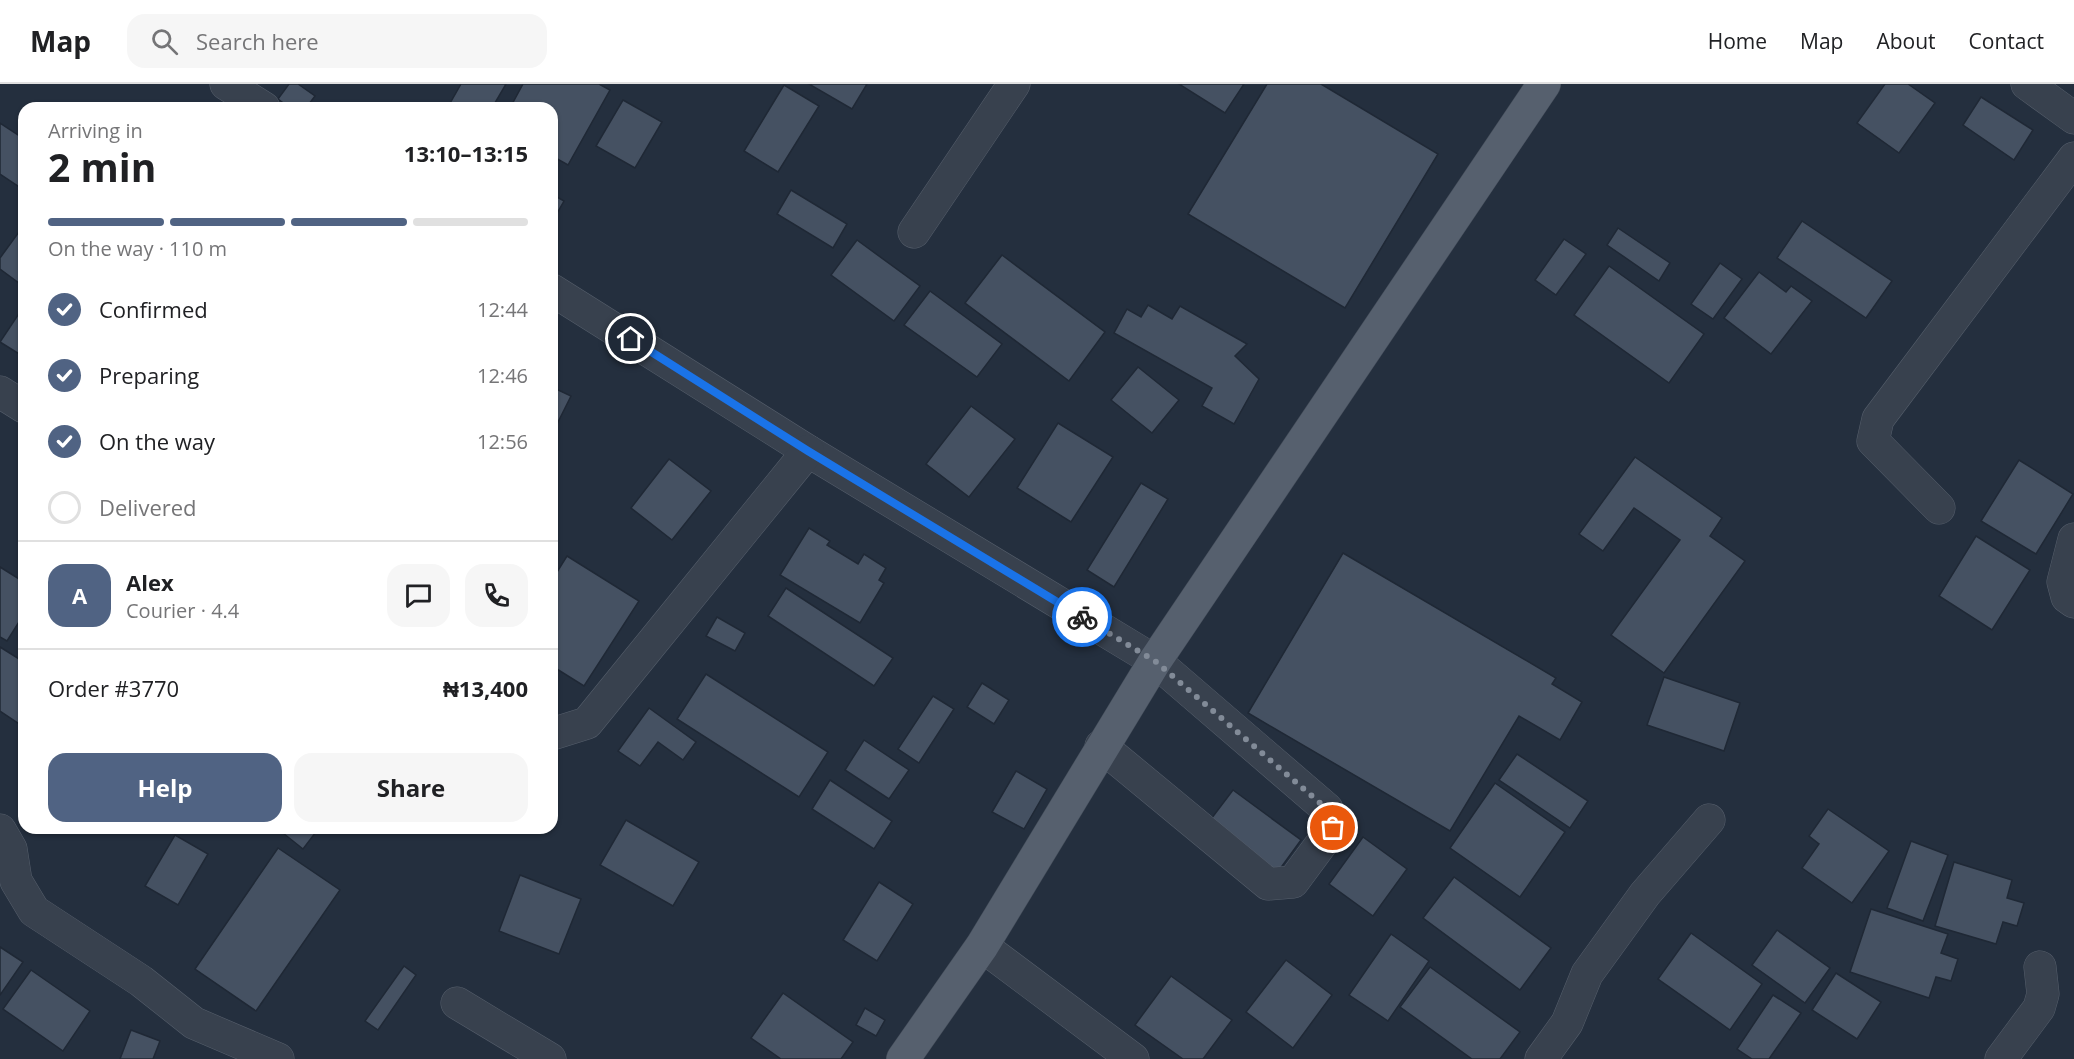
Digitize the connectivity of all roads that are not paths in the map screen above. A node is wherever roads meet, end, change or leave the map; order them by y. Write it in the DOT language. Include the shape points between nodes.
graph roads {
  1 [pos="226,84"];
  2 [pos="1014,84"];
  3 [pos="1544,84"];
  4 [pos="2027,84"];
  5 [pos="254,102"];
  6 [pos="2074,118"];
  7 [pos="2074,158"];
  8 [pos="914,232"];
  9 [pos="558,294"];
  10 [pos="0,392"];
  11 [pos="18,403"];
  12 [pos="808,451"];
  13 [pos="1939,508"];
  14 [pos="2074,539"];
  15 [pos="2074,602"];
  16 [pos="1155,661"];
  17 [pos="558,732"];
  18 [pos="1101,746"];
  19 [pos="1709,820"];
  20 [pos="0,830"];
  21 [pos="982,946"];
  22 [pos="2040,967"];
  23 [pos="457,1004"];
  24 [pos="278,1059"];
  25 [pos="550,1059"];
  26 [pos="903,1059"];
  27 [pos="1133,1059"];
  28 [pos="1540,1059"];
  29 [pos="2001,1059"];
  1 -- 5 [label="street"];
  2 -- 8 [label="street"];
  3 -- 16 [label="main road"];
  4 -- 6 [label="street"];
  7 -- 13 [label="street" via="1878,419 1873,441"];
  9 -- 12 [label="street"];
  10 -- 11 [label="street"];
  12 -- 16 [label="street"];
  12 -- 17 [label="street" via="588,723"];
  14 -- 15 [label="street" via="2063,582 2067,597"];
  16 -- 18 [label="main road"];
  16 -- 18 [label="street" via="1327,809 1333,828 1293,882 1268,884"];
  18 -- 21 [label="main road"];
  19 -- 28 [label="street" via="1645,894 1587,974 1567,1023"];
  20 -- 24 [label="street" via="11,849 16,880 34,911 141,981 194,1023"];
  21 -- 26 [label="main road"];
  21 -- 27 [label="street"];
  22 -- 29 [label="street" via="2043,994 2039,1008"];
  23 -- 25 [label="street"];
}
